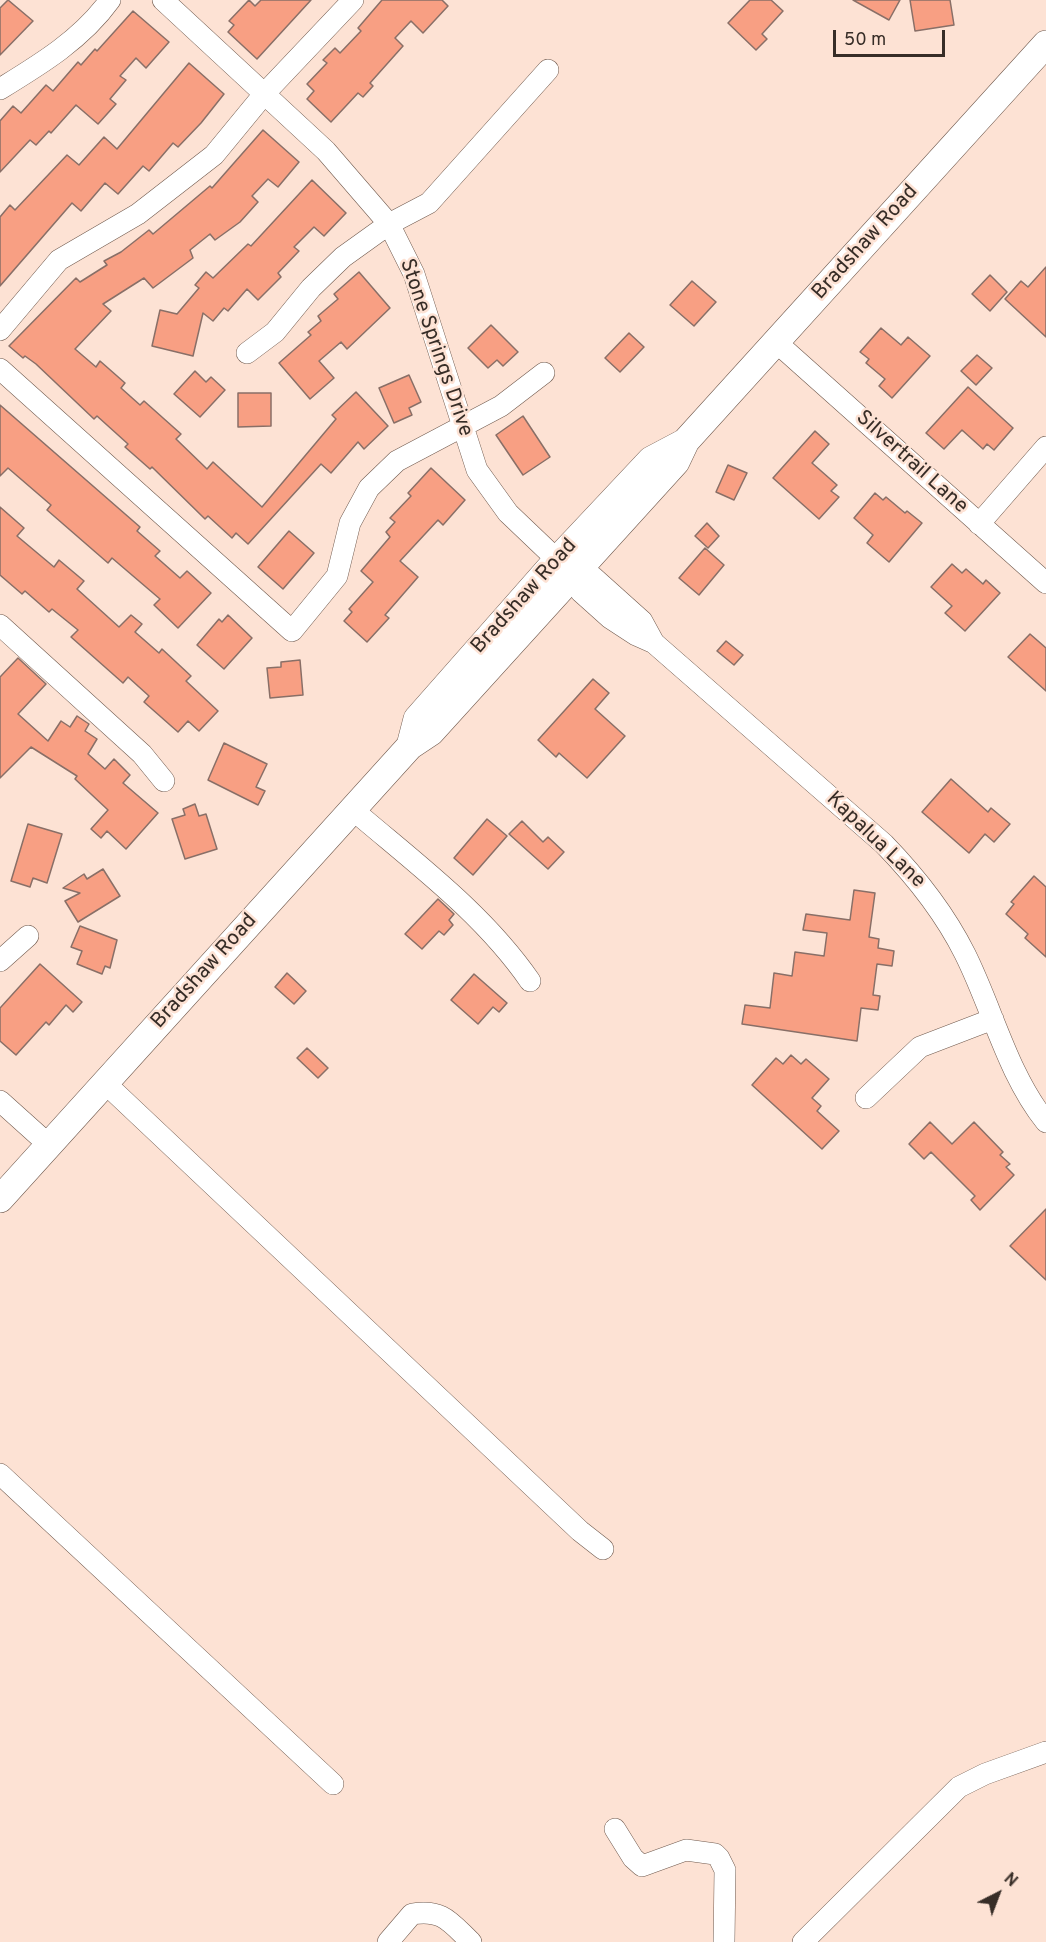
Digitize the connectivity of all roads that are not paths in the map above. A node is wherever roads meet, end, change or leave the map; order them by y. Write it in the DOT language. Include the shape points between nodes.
graph roads {
  1 [pos="110,0"];
  2 [pos="163,0"];
  3 [pos="353,0"];
  4 [pos="1046,44"];
  5 [pos="548,70"];
  6 [pos="0,89"];
  7 [pos="264,93"];
  8 [pos="389,224"];
  9 [pos="0,330"];
  10 [pos="777,342"];
  11 [pos="247,353"];
  12 [pos="0,369"];
  13 [pos="544,373"];
  14 [pos="462,426"];
  15 [pos="1046,447"];
  16 [pos="979,524"];
  17 [pos="565,567"];
  18 [pos="1046,583"];
  19 [pos="1,628"];
  20 [pos="164,781"];
  21 [pos="352,809"];
  22 [pos="28,936"];
  23 [pos="0,961"];
  24 [pos="530,981"];
  25 [pos="993,1019"];
  26 [pos="105,1083"];
  27 [pos="866,1098"];
  28 [pos="0,1101"];
  29 [pos="1046,1122"];
  30 [pos="49,1145"];
  31 [pos="0,1199"];
  32 [pos="0,1474"];
  33 [pos="603,1549"];
  34 [pos="1046,1752"];
  35 [pos="333,1784"];
  36 [pos="615,1829"];
  37 [pos="389,1942"];
  38 [pos="471,1942"];
  39 [pos="724,1942"];
  40 [pos="803,1942"];
  1 -- 6 [label="street" via="93,24 40,65"];
  2 -- 7 [label="street, Stone Springs Drive"];
  3 -- 7 [label="street"];
  4 -- 10 [label="main road, Bradshaw Road"];
  5 -- 8 [label="street" via="429,203"];
  7 -- 8 [label="street, Stone Springs Drive" via="326,151"];
  7 -- 9 [label="street" via="214,155 138,214 59,261"];
  8 -- 11 [label="street" via="343,257 275,332"];
  8 -- 14 [label="street, Stone Springs Drive" via="414,274"];
  10 -- 16 [label="street, Silvertrail Lane"];
  10 -- 17 [label="main road, Bradshaw Road" via="686,441 676,462"];
  12 -- 14 [label="street" via="292,631 338,576 350,523 369,488 397,461"];
  13 -- 14 [label="street" via="501,406"];
  14 -- 17 [label="street, Stone Springs Drive" via="477,470 508,513"];
  15 -- 16 [label="street"];
  16 -- 18 [label="street, Silvertrail Lane"];
  17 -- 21 [label="main road, Bradshaw Road" via="431,732 410,746"];
  17 -- 25 [label="street, Kapalua Lane" via="593,577 642,621 654,643 885,844 946,918"];
  19 -- 20 [label="street" via="142,754"];
  21 -- 24 [label="street" via="471,912 507,948"];
  21 -- 26 [label="main road, Bradshaw Road"];
  22 -- 23 [label="street"];
  25 -- 27 [label="street" via="920,1047"];
  25 -- 29 [label="street, Kapalua Lane" via="1018,1079"];
  26 -- 30 [label="main road, Bradshaw Road"];
  26 -- 33 [label="street"];
  28 -- 30 [label="street"];
  30 -- 31 [label="main road, Bradshaw Road"];
  32 -- 35 [label="street"];
  34 -- 40 [label="street" via="959,1787"];
  36 -- 39 [label="street" via="642,1866 686,1850 719,1858 725,1870"];
  37 -- 38 [label="street" via="412,1914 435,1912"];
}
